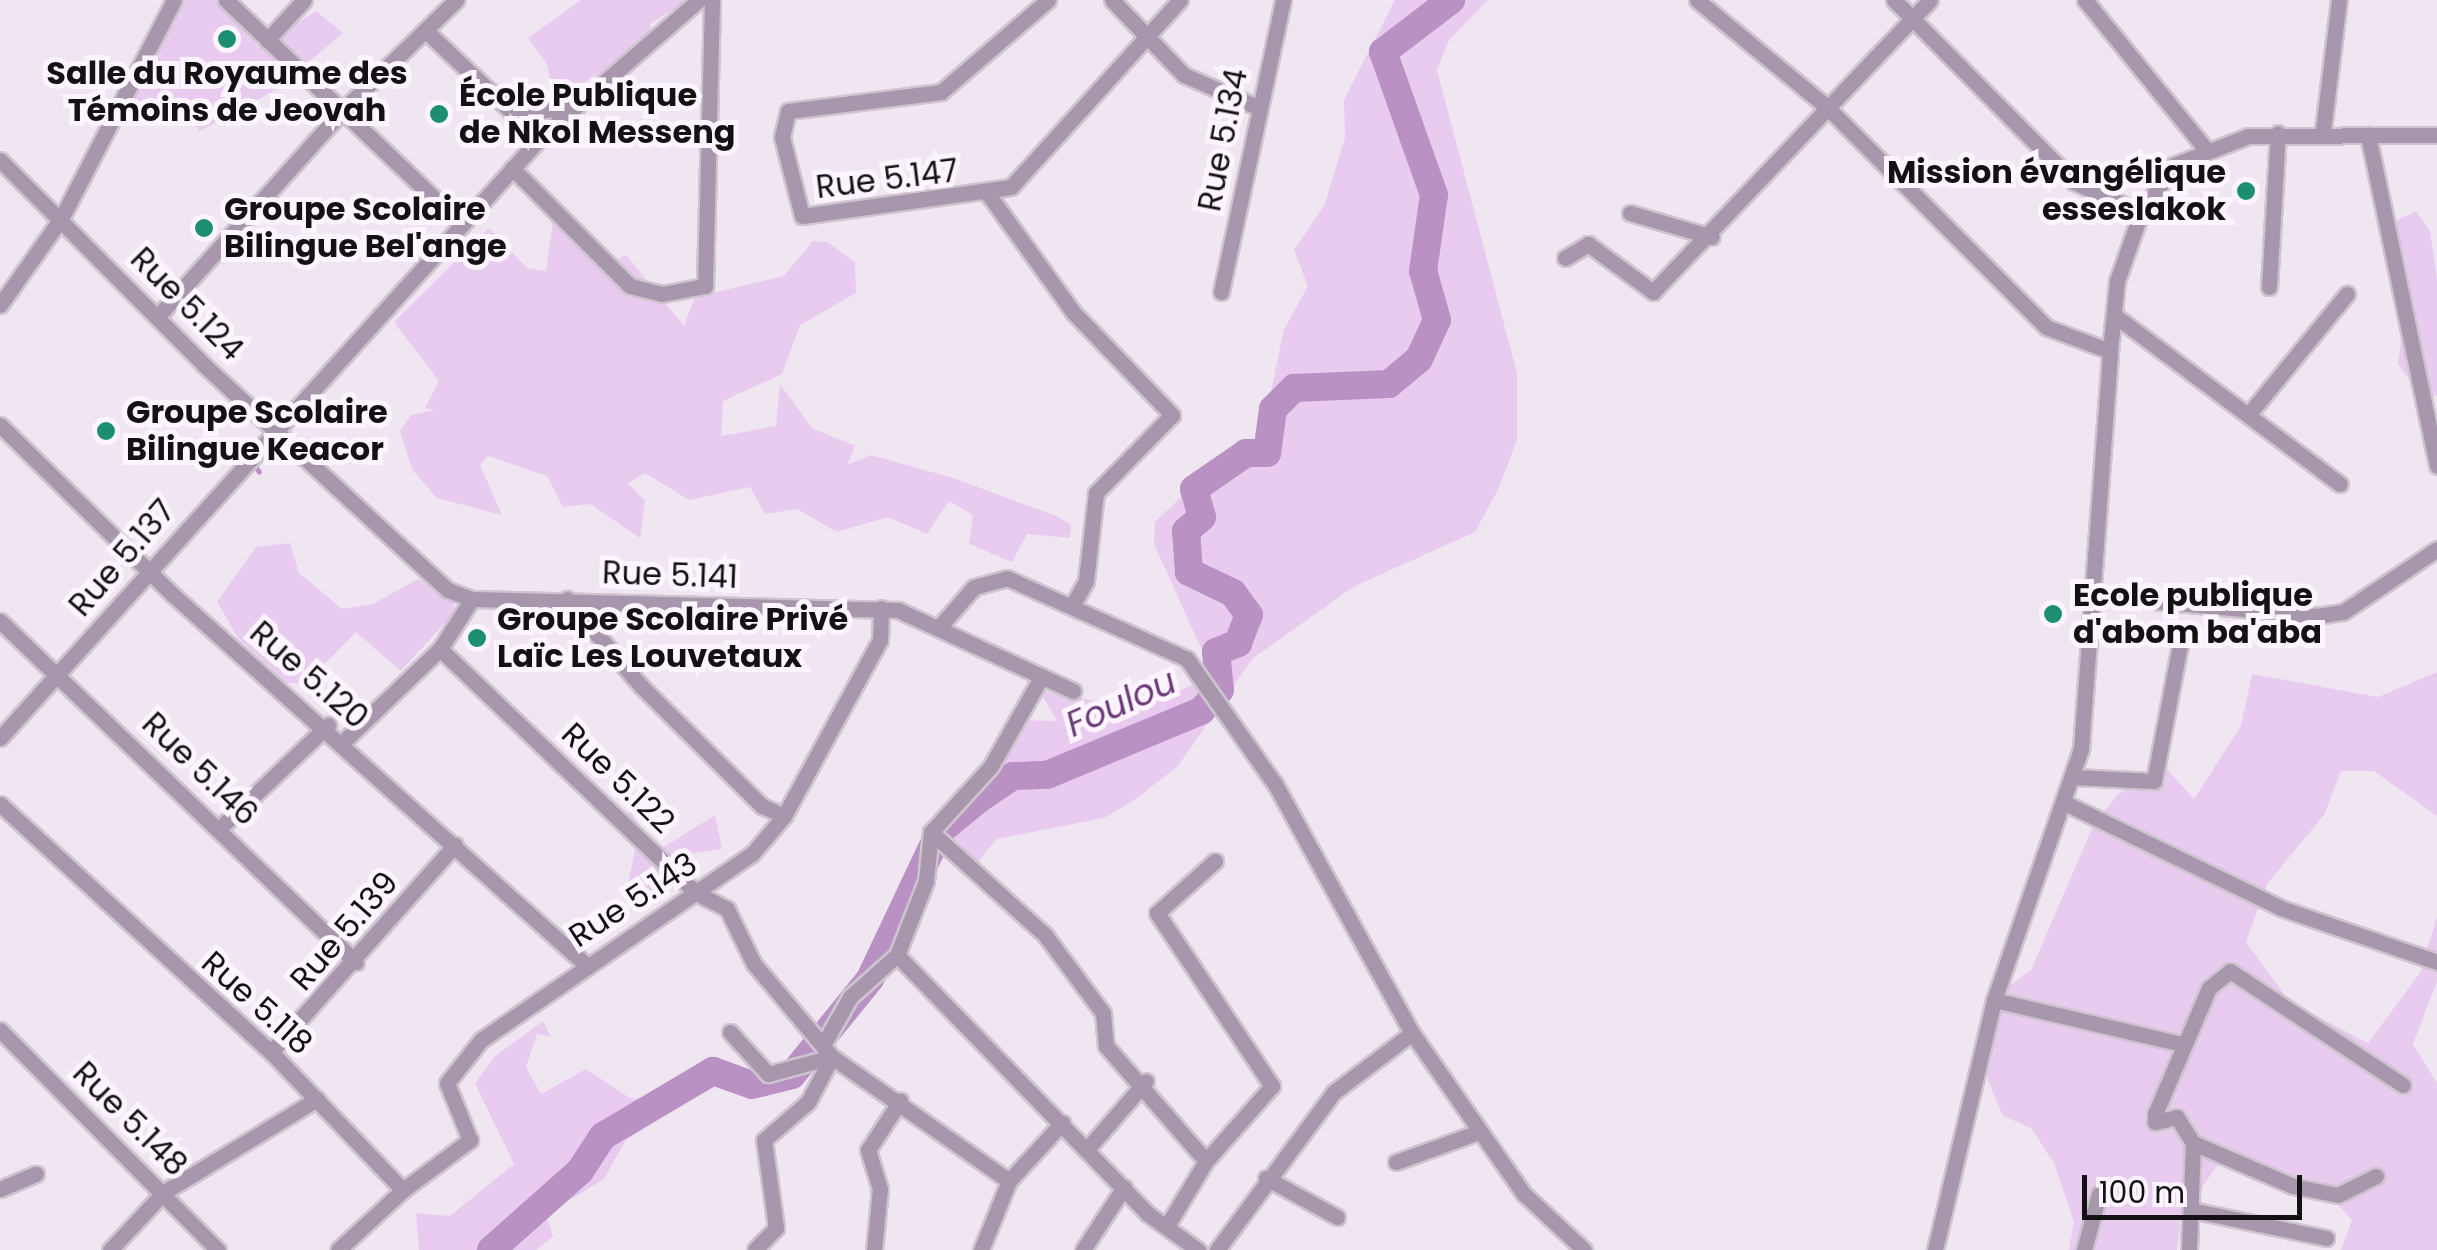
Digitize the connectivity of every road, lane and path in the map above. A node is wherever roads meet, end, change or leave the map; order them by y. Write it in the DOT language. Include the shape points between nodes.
graph roads {
  1 [pos="174,0"];
  2 [pos="226,0"];
  3 [pos="304,0"];
  4 [pos="456,0"];
  5 [pos="699,0"];
  6 [pos="712,0"];
  7 [pos="1048,0"];
  8 [pos="1112,0"];
  9 [pos="1180,0"];
  10 [pos="1283,0"];
  11 [pos="1696,0"];
  12 [pos="1894,0"];
  13 [pos="1930,0"];
  14 [pos="2085,0"];
  15 [pos="2339,0"];
  16 [pos="1912,14"];
  17 [pos="426,32"];
  18 [pos="1140,37"];
  19 [pos="267,40"];
  20 [pos="1257,107"];
  21 [pos="568,108"];
  22 [pos="1827,108"];
  23 [pos="340,112"];
  24 [pos="513,113"];
  25 [pos="2323,130"];
  26 [pos="2278,133"];
  27 [pos="2368,135"];
  28 [pos="2437,136"];
  29 [pos="540,138"];
  30 [pos="2206,148"];
  31 [pos="0,160"];
  32 [pos="512,168"];
  33 [pos="988,194"];
  34 [pos="1630,213"];
  35 [pos="2141,213"];
  36 [pos="62,217"];
  37 [pos="460,223"];
  38 [pos="1712,237"];
  39 [pos="1566,258"];
  40 [pos="2269,287"];
  41 [pos="1220,292"];
  42 [pos="2347,294"];
  43 [pos="0,305"];
  44 [pos="159,315"];
  45 [pos="2114,315"];
  46 [pos="2110,351"];
  47 [pos="2431,392"];
  48 [pos="2249,414"];
  49 [pos="276,424"];
  50 [pos="0,425"];
  51 [pos="2437,466"];
  52 [pos="2340,484"];
  53 [pos="2437,549"];
  54 [pos="148,571"];
  55 [pos="2088,596"];
  56 [pos="472,600"];
  57 [pos="567,600"];
  58 [pos="1073,604"];
  59 [pos="881,608"];
  60 [pos="0,620"];
  61 [pos="941,625"];
  62 [pos="2180,645"];
  63 [pos="440,649"];
  64 [pos="59,671"];
  65 [pos="1042,676"];
  66 [pos="1073,691"];
  67 [pos="328,726"];
  68 [pos="0,738"];
  69 [pos="345,740"];
  70 [pos="2074,777"];
  71 [pos="0,804"];
  72 [pos="2067,804"];
  73 [pos="784,816"];
  74 [pos="221,827"];
  75 [pos="931,832"];
  76 [pos="456,845"];
  77 [pos="1215,860"];
  78 [pos="696,893"];
  79 [pos="897,955"];
  80 [pos="356,962"];
  81 [pos="2437,962"];
  82 [pos="586,964"];
  83 [pos="1994,1000"];
  84 [pos="0,1030"];
  85 [pos="730,1032"];
  86 [pos="1412,1033"];
  87 [pos="2182,1044"];
  88 [pos="827,1051"];
  89 [pos="271,1052"];
  90 [pos="1146,1081"];
  91 [pos="2403,1085"];
  92 [pos="317,1099"];
  93 [pos="900,1102"];
  94 [pos="1062,1123"];
  95 [pos="1481,1131"];
  96 [pos="2193,1142"];
  97 [pos="1089,1147"];
  98 [pos="1206,1161"];
  99 [pos="1396,1162"];
  100 [pos="36,1174"];
  101 [pos="2376,1176"];
  102 [pos="1266,1178"];
  103 [pos="1008,1181"];
  104 [pos="1124,1187"];
  105 [pos="0,1190"];
  106 [pos="403,1190"];
  107 [pos="164,1192"];
  108 [pos="2099,1194"];
  109 [pos="2191,1210"];
  110 [pos="1337,1217"];
  111 [pos="1167,1226"];
  112 [pos="2326,1238"];
  113 [pos="110,1250"];
  114 [pos="218,1250"];
  115 [pos="338,1250"];
  116 [pos="756,1250"];
  117 [pos="874,1250"];
  118 [pos="982,1250"];
  119 [pos="1083,1250"];
  120 [pos="1198,1250"];
  121 [pos="1217,1250"];
  122 [pos="1584,1250"];
  123 [pos="1935,1250"];
  124 [pos="2084,1250"];
  125 [pos="2190,1250"];
  1 -- 36 [label="street"];
  2 -- 19 [label="street"];
  3 -- 19 [label="street"];
  4 -- 17 [label="street"];
  5 -- 21 [label="street, Rue 5.137"];
  6 -- 32 [label="street" via="705,286 662,294 630,286"];
  7 -- 33 [label="street, Rue 5.147" via="941,92 801,106 780,122 808,221"];
  8 -- 18 [label="street"];
  9 -- 18 [label="street, Rue 5.147"];
  10 -- 20 [label="street, Rue 5.134"];
  11 -- 22 [label="street"];
  12 -- 16 [label="street"];
  13 -- 16 [label="street"];
  14 -- 30 [label="street"];
  15 -- 25 [label="street"];
  16 -- 22 [label="street"];
  16 -- 35 [label="street" via="2074,182"];
  17 -- 23 [label="street"];
  17 -- 24 [label="street"];
  18 -- 20 [label="street" via="1184,75"];
  18 -- 33 [label="street, Rue 5.147" via="1024,179"];
  19 -- 23 [label="street"];
  20 -- 41 [label="street, Rue 5.134"];
  21 -- 24 [label="street"];
  21 -- 29 [label="street, Rue 5.137"];
  22 -- 38 [label="street"];
  22 -- 46 [label="street" via="2046,327"];
  23 -- 37 [label="street"];
  23 -- 44 [label="street"];
  24 -- 29 [label="street"];
  25 -- 26 [label="street"];
  25 -- 27 [label="street"];
  26 -- 30 [label="street"];
  26 -- 40 [label="street"];
  27 -- 28 [label="street"];
  27 -- 47 [label="street"];
  29 -- 32 [label="street, Rue 5.137"];
  30 -- 35 [label="street" via="2174,165"];
  31 -- 36 [label="street, Rue 5.124"];
  32 -- 37 [label="street, Rue 5.137"];
  33 -- 58 [label="street" via="1073,312 1172,415 1096,492 1086,581"];
  34 -- 38 [label="street"];
  35 -- 45 [label="street"];
  36 -- 43 [label="street"];
  36 -- 44 [label="street, Rue 5.124"];
  37 -- 49 [label="street, Rue 5.137"];
  38 -- 39 [label="street" via="1654,292 1588,244"];
  42 -- 48 [label="street"];
  44 -- 49 [label="street, Rue 5.124"];
  45 -- 46 [label="street"];
  45 -- 48 [label="street"];
  46 -- 55 [label="street"];
  47 -- 51 [label="street"];
  48 -- 52 [label="street"];
  49 -- 54 [label="street, Rue 5.137"];
  49 -- 56 [label="street, Rue 5.124" via="448,590"];
  50 -- 54 [label="street, Rue 5.120"];
  53 -- 55 [label="street" via="2343,612 2318,616"];
  54 -- 64 [label="street, Rue 5.137"];
  54 -- 67 [label="street, Rue 5.120"];
  55 -- 70 [label="street"];
  56 -- 57 [label="street, Rue 5.141"];
  56 -- 63 [label="street"];
  57 -- 59 [label="street, Rue 5.141"];
  57 -- 73 [label="street" via="641,686 762,806"];
  58 -- 61 [label="street" via="991,577"];
  58 -- 86 [label="street" via="1170,644 1219,695"];
  59 -- 61 [label="street, Rue 5.141"];
  59 -- 73 [label="street, Rue 5.143" via="880,640"];
  60 -- 64 [label="street, Rue 5.146"];
  61 -- 65 [label="street, Rue 5.141"];
  62 -- 70 [label="street" via="2154,781"];
  63 -- 69 [label="street"];
  63 -- 78 [label="street, Rue 5.122"];
  64 -- 68 [label="street, Rue 5.137"];
  64 -- 74 [label="street, Rue 5.146"];
  65 -- 66 [label="street, Rue 5.141"];
  65 -- 75 [label="street" via="991,766"];
  67 -- 69 [label="street, Rue 5.120"];
  67 -- 74 [label="street"];
  69 -- 76 [label="street, Rue 5.120"];
  70 -- 72 [label="street"];
  71 -- 89 [label="street, Rue 5.118"];
  72 -- 81 [label="street" via="2281,908"];
  72 -- 83 [label="street"];
  73 -- 78 [label="street, Rue 5.143" via="752,854"];
  74 -- 80 [label="street, Rue 5.146"];
  75 -- 79 [label="street" via="926,881"];
  75 -- 90 [label="street" via="1034,922 1102,1012 1106,1046"];
  76 -- 80 [label="street, Rue 5.139"];
  76 -- 82 [label="street, Rue 5.120"];
  77 -- 98 [label="street" via="1157,913 1272,1086"];
  78 -- 82 [label="street, Rue 5.143"];
  78 -- 88 [label="street, Rue 5.122" via="727,909 754,964"];
  79 -- 88 [label="street" via="850,997"];
  79 -- 94 [label="street"];
  80 -- 89 [label="street, Rue 5.139"];
  82 -- 106 [label="street, Rue 5.143" via="481,1040 448,1078 470,1140"];
  83 -- 87 [label="street"];
  83 -- 123 [label="street"];
  84 -- 107 [label="street, Rue 5.148"];
  85 -- 88 [label="street" via="768,1074"];
  86 -- 95 [label="street"];
  86 -- 102 [label="street" via="1334,1092"];
  87 -- 91 [label="street" via="2217,973 2238,972"];
  87 -- 96 [label="street" via="2155,1122 2178,1117"];
  88 -- 93 [label="street, Rue 5.122"];
  88 -- 116 [label="street" via="808,1102 764,1140 776,1228"];
  89 -- 92 [label="street, Rue 5.118"];
  90 -- 97 [label="street"];
  90 -- 98 [label="street"];
  92 -- 106 [label="street, Rue 5.118"];
  92 -- 107 [label="street"];
  93 -- 103 [label="street, Rue 5.122"];
  93 -- 117 [label="street" via="868,1150 880,1189"];
  94 -- 97 [label="street"];
  94 -- 103 [label="street"];
  95 -- 99 [label="street"];
  95 -- 122 [label="street" via="1524,1194"];
  96 -- 101 [label="street" via="2325,1195"];
  96 -- 109 [label="street"];
  97 -- 104 [label="street"];
  98 -- 111 [label="street"];
  100 -- 105 [label="street"];
  102 -- 110 [label="street"];
  102 -- 121 [label="street"];
  103 -- 118 [label="street"];
  104 -- 111 [label="street"];
  104 -- 119 [label="street"];
  106 -- 115 [label="street"];
  107 -- 113 [label="street"];
  107 -- 114 [label="street, Rue 5.148"];
  108 -- 124 [label="street"];
  109 -- 112 [label="street"];
  109 -- 125 [label="street"];
  111 -- 120 [label="street"];
}
